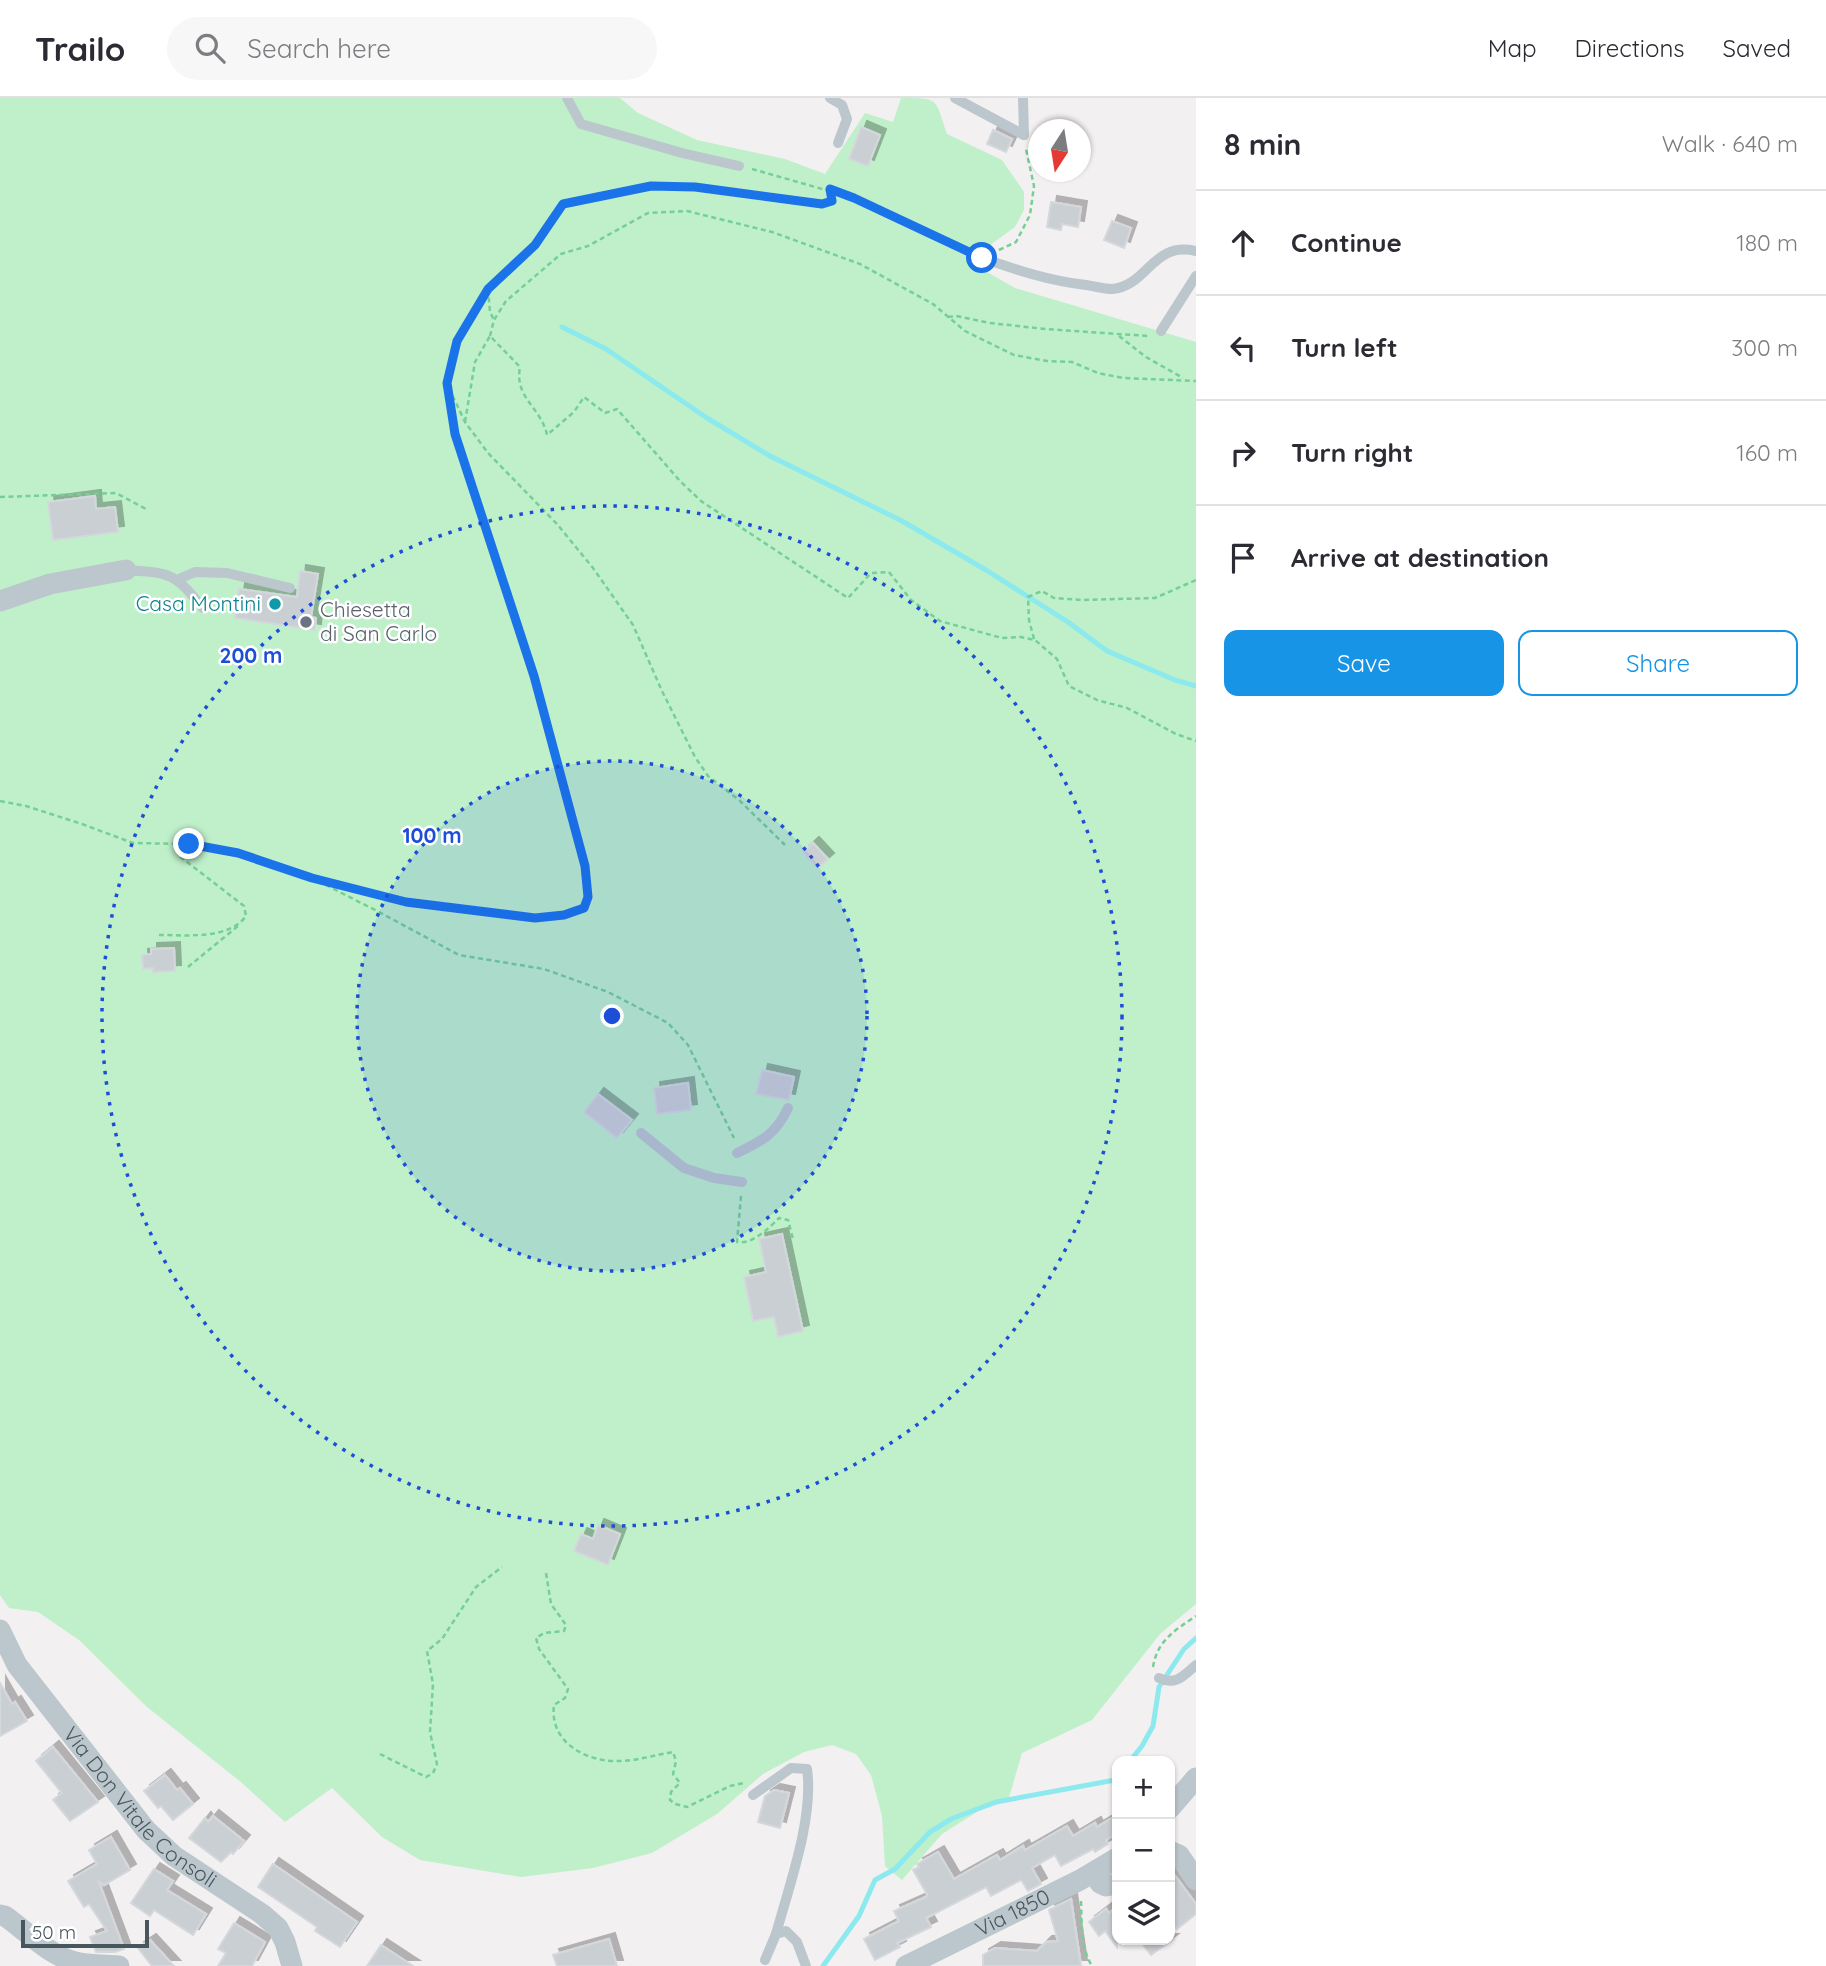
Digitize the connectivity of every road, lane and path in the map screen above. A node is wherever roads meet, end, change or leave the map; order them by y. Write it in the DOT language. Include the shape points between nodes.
graph roads {
  1 [pos="566,98"];
  2 [pos="830,98"];
  3 [pos="956,98"];
  4 [pos="1023,98"];
  5 [pos="1024,135"];
  6 [pos="838,143"];
  7 [pos="739,166"];
  8 [pos="830,189"];
  9 [pos="1196,251"];
  10 [pos="982,258"];
  11 [pos="1196,276"];
  12 [pos="488,289"];
  13 [pos="948,317"];
  14 [pos="494,320"];
  15 [pos="1161,331"];
  16 [pos="1119,335"];
  17 [pos="490,336"];
  18 [pos="1184,379"];
  19 [pos="1196,381"];
  20 [pos="447,383"];
  21 [pos="464,422"];
  22 [pos="0,497"];
  23 [pos="146,509"];
  24 [pos="126,569"];
  25 [pos="179,579"];
  26 [pos="1196,580"];
  27 [pos="290,587"];
  28 [pos="0,601"];
  29 [pos="203,608"];
  30 [pos="1035,640"];
  31 [pos="1196,741"];
  32 [pos="0,801"];
  33 [pos="178,844"];
  34 [pos="785,845"];
  35 [pos="312,878"];
  36 [pos="241,924"];
  37 [pos="159,935"];
  38 [pos="188,967"];
  39 [pos="788,1108"];
  40 [pos="641,1133"];
  41 [pos="737,1153"];
  42 [pos="742,1182"];
  43 [pos="793,1239"];
  44 [pos="502,1567"];
  45 [pos="546,1573"];
  46 [pos="1196,1616"];
  47 [pos="3,1637"];
  48 [pos="1196,1665"];
  49 [pos="1164,1680"];
  50 [pos="380,1754"];
  51 [pos="1196,1778"];
  52 [pos="743,1783"];
  53 [pos="753,1795"];
  54 [pos="1175,1802"];
  55 [pos="1175,1853"];
  56 [pos="1112,1861"];
  57 [pos="1087,1876"];
  58 [pos="1196,1880"];
  59 [pos="1112,1885"];
  60 [pos="0,1915"];
  61 [pos="776,1934"];
  62 [pos="765,1960"];
  63 [pos="119,1966"];
  64 [pos="292,1966"];
  65 [pos="806,1966"];
  66 [pos="906,1966"];
  67 [pos="1092,1966"];
  1 -- 7 [label="lane" via="581,124"];
  2 -- 6 [label="lane" via="842,105 847,119"];
  3 -- 5 [label="lane"];
  4 -- 5 [label="lane"];
  5 -- 10 [label="path" via="1034,186 1030,215 1016,242"];
  7 -- 8 [label="path"];
  8 -- 10 [label="path"];
  8 -- 12 [label="path" via="832,201 822,204 695,187 651,186 563,204 535,245"];
  9 -- 10 [label="lane" via="1163,253 1140,277 1114,289 1051,281"];
  11 -- 15 [label="lane"];
  12 -- 14 [label="path"];
  12 -- 20 [label="path" via="457,341"];
  13 -- 14 [label="path" via="860,264 772,232 687,211 648,213 588,246 561,254 506,301"];
  13 -- 16 [label="path"];
  13 -- 18 [label="path" via="965,331 1014,355 1072,362 1124,378"];
  14 -- 17 [label="path"];
  15 -- 16 [label="path" via="1142,337"];
  16 -- 18 [label="path"];
  17 -- 21 [label="path" via="475,362"];
  17 -- 30 [label="path" via="520,366 522,394 541,418 547,435 584,397 605,413 617,409 701,500 848,598 871,573 889,572 911,600 940,621 1002,638"];
  18 -- 19 [label="path"];
  20 -- 21 [label="path"];
  20 -- 35 [label="path" via="455,434 534,676 585,866 588,897 584,908 535,918 406,902"];
  21 -- 34 [label="path" via="557,524 633,625 662,691 708,775"];
  22 -- 23 [label="path" via="116,493"];
  24 -- 25 [label="lane"];
  24 -- 28 [label="street" via="50,584"];
  25 -- 27 [label="lane" via="195,572 227,573"];
  25 -- 29 [label="lane"];
  26 -- 30 [label="path" via="1155,598 1054,598 1042,591 1028,597 1028,620"];
  30 -- 31 [label="path" via="1057,659 1069,687"];
  32 -- 33 [label="path" via="133,843"];
  33 -- 35 [label="path" via="238,853"];
  33 -- 36 [label="path" via="178,855 244,906 246,916"];
  35 -- 41 [label="path" via="459,956 544,969 608,992 668,1023 688,1045 734,1137"];
  36 -- 37 [label="path" via="197,935"];
  36 -- 38 [label="path"];
  39 -- 41 [label="lane" via="779,1127"];
  40 -- 42 [label="lane" via="684,1168"];
  42 -- 43 [label="path" via="737,1242 750,1240 779,1218 788,1220"];
  44 -- 50 [label="path" via="476,1587 442,1639 428,1651 433,1684 430,1732 437,1764 433,1773 426,1777"];
  45 -- 52 [label="path" via="551,1604 566,1625 564,1631 536,1638 568,1689 565,1698 554,1705 552,1717 564,1742 593,1759 620,1761 673,1752 673,1774 680,1783 670,1800 687,1807"];
  46 -- 49 [label="path" via="1169,1634 1155,1655 1153,1669"];
  47 -- 64 [label="street, Via Don Vitale Consoli" via="17,1665 150,1835 278,1928"];
  48 -- 49 [label="lane" via="1177,1681"];
  51 -- 54 [label="street"];
  53 -- 61 [label="lane" via="792,1768 807,1769 810,1789"];
  55 -- 58 [label="street"];
  56 -- 57 [label="street, Via 1850"];
  57 -- 59 [label="street"];
  57 -- 66 [label="street, Via 1850"];
  57 -- 67 [label="path" via="1082,1936"];
  60 -- 63 [label="street" via="71,1961"];
  61 -- 62 [label="lane"];
  61 -- 65 [label="lane" via="786,1931 797,1942"];
}
